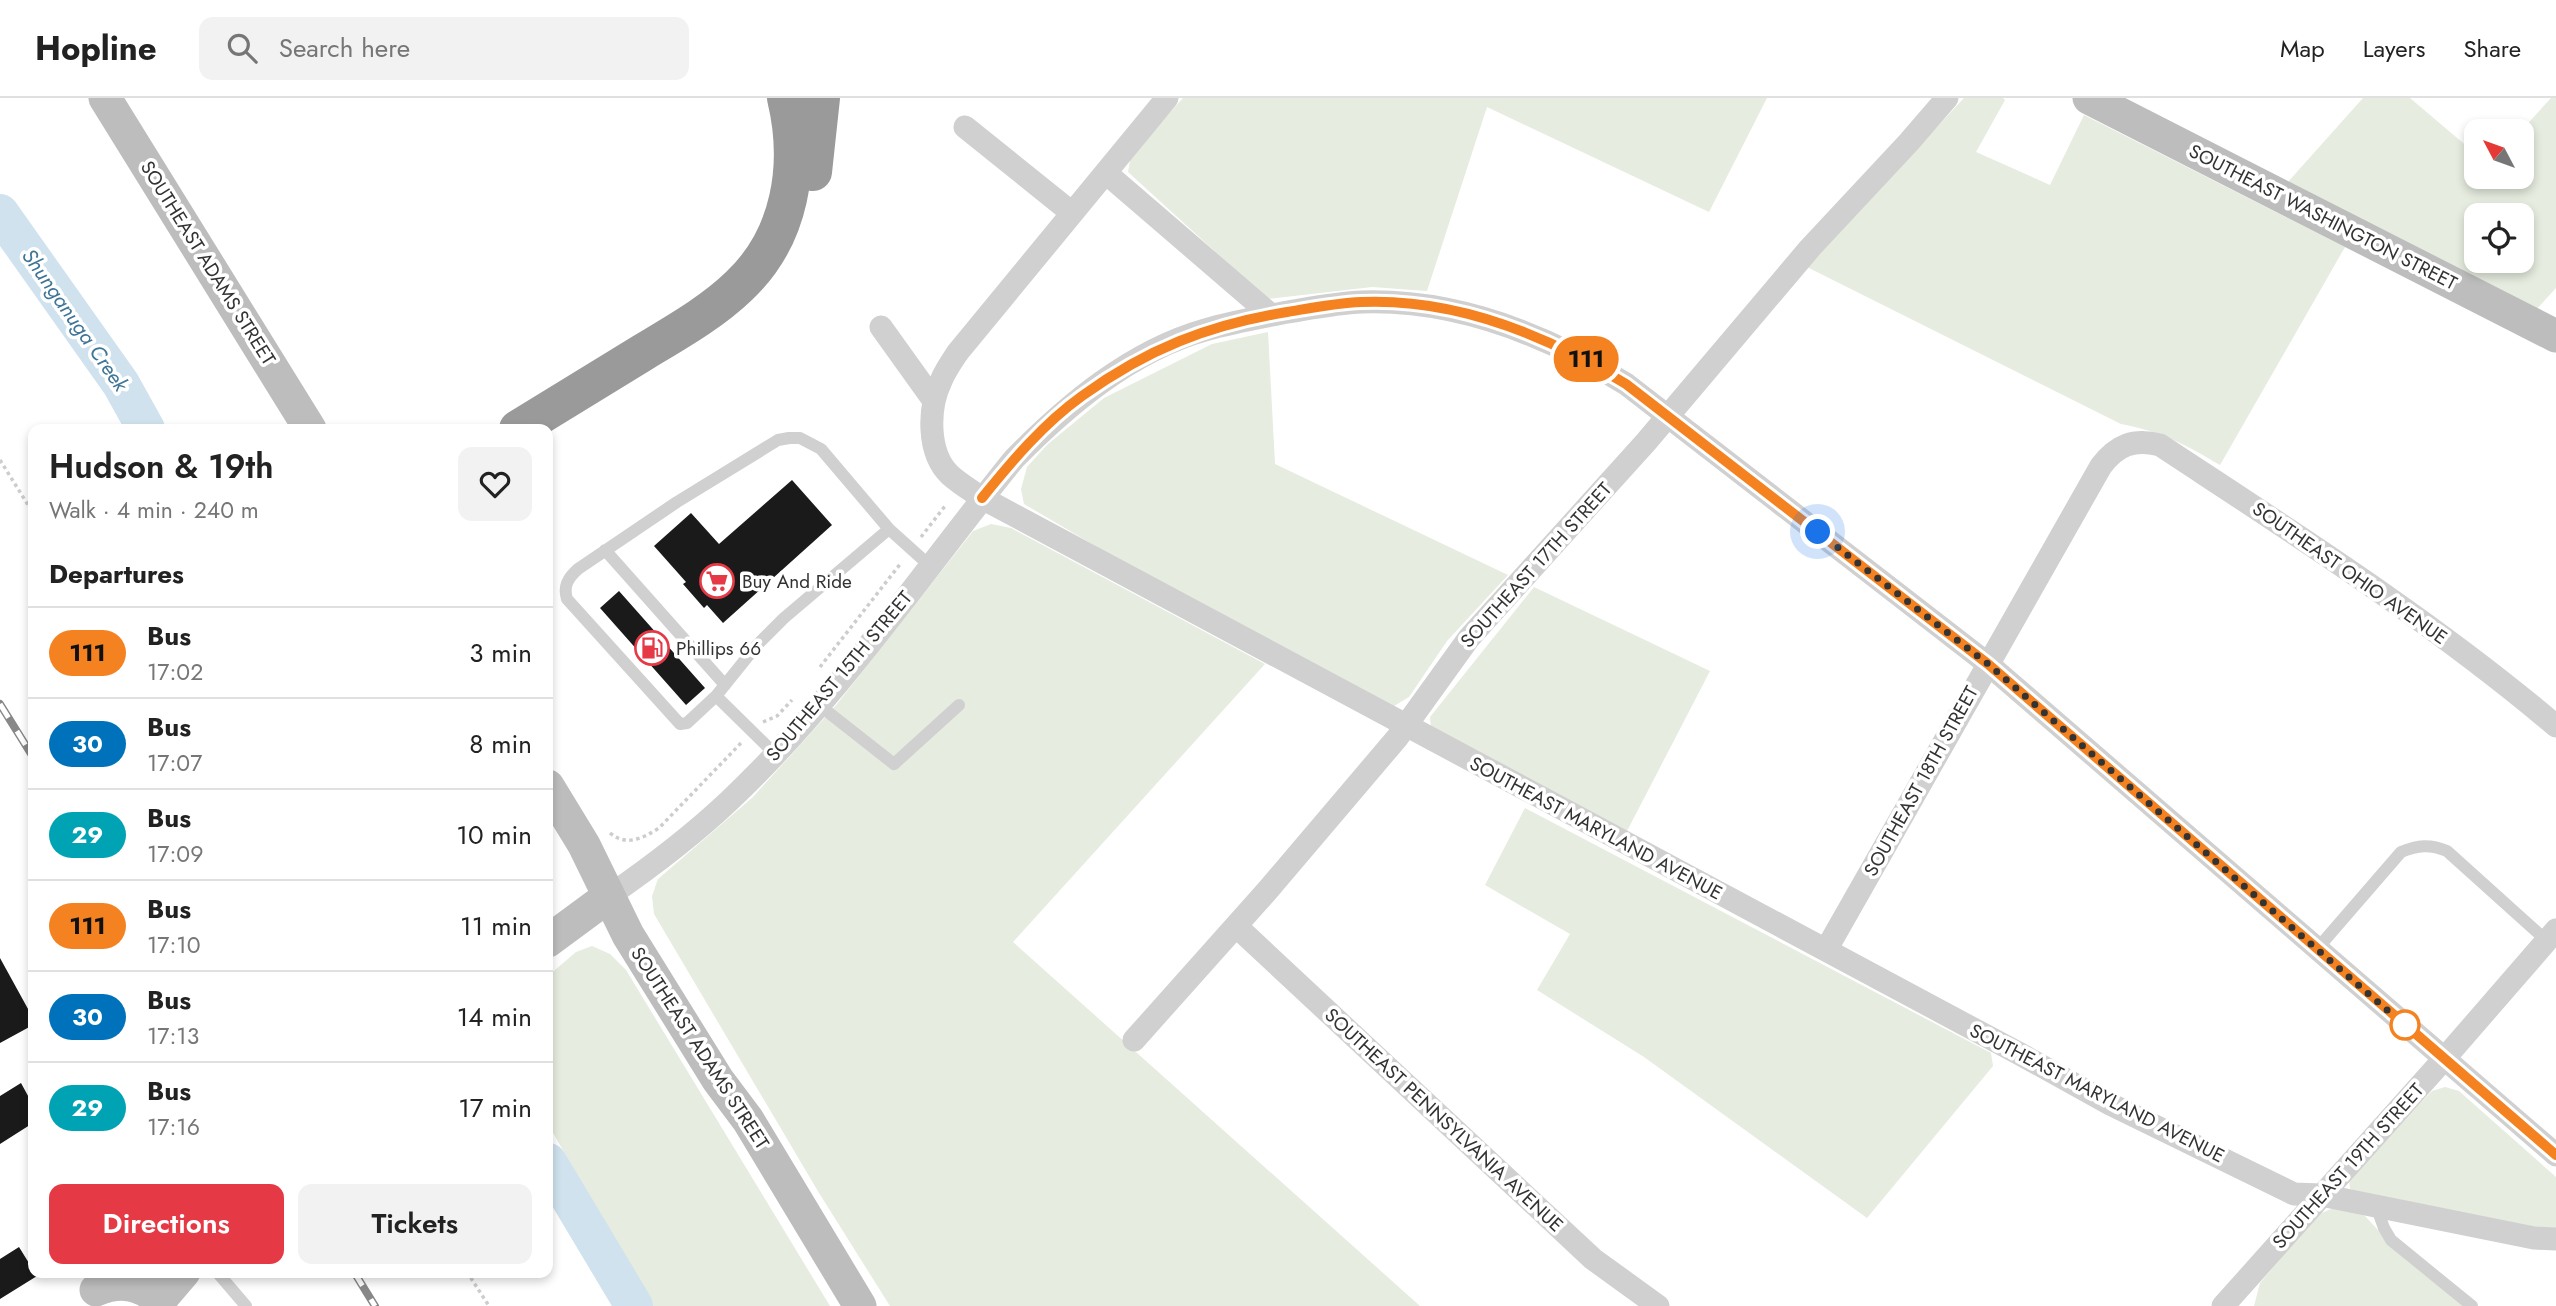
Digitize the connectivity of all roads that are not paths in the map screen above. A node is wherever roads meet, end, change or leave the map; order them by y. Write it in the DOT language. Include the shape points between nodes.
graph roads {
  1 [pos="105,98"];
  2 [pos="786,98"];
  3 [pos="821,98"];
  4 [pos="1167,98"];
  5 [pos="1947,98"];
  6 [pos="2089,98"];
  7 [pos="965,127"];
  8 [pos="1106,173"];
  9 [pos="1072,213"];
  10 [pos="1271,315"];
  11 [pos="881,327"];
  12 [pos="2556,336"];
  13 [pos="934,401"];
  14 [pos="1668,416"];
  15 [pos="307,424"];
  16 [pos="526,424"];
  17 [pos="553,433"];
  18 [pos="2133,442"];
  19 [pos="982,498"];
  20 [pos="889,529"];
  21 [pos="606,550"];
  22 [pos="929,565"];
  23 [pos="1988,664"];
  24 [pos="725,685"];
  25 [pos="716,696"];
  26 [pos="819,705"];
  27 [pos="959,705"];
  28 [pos="1405,726"];
  29 [pos="2556,726"];
  30 [pos="775,754"];
  31 [pos="553,794"];
  32 [pos="609,896"];
  33 [pos="1236,926"];
  34 [pos="553,936"];
  35 [pos="2550,943"];
  36 [pos="2317,949"];
  37 [pos="1826,950"];
  38 [pos="1134,1040"];
  39 [pos="2444,1059"];
  40 [pos="2556,1155"];
  41 [pos="2321,1195"];
  42 [pos="2376,1206"];
  43 [pos="2556,1240"];
  44 [pos="179,1278"];
  45 [pos="222,1278"];
  46 [pos="95,1290"];
  47 [pos="159,1302"];
  48 [pos="246,1306"];
  49 [pos="860,1306"];
  50 [pos="1658,1306"];
  51 [pos="2224,1306"];
  52 [pos="2472,1306"];
  1 -- 15 [label="main road, SOUTHEAST ADAMS STREET"];
  2 -- 16 [label="highway" via="793,127 789,193 777,236 758,265 722,300 679,330"];
  3 -- 17 [label="highway" via="808,203 796,238 755,300 728,322"];
  4 -- 8 [label="street"];
  5 -- 14 [label="street, SOUTHEAST 17TH STREET" via="1810,248"];
  6 -- 12 [label="main road, SOUTHEAST WASHINGTON STREET"];
  7 -- 9 [label="street"];
  8 -- 9 [label="street"];
  8 -- 10 [label="street"];
  9 -- 13 [label="street" via="958,352"];
  10 -- 14 [label="street, SOUTHEAST 15TH STREET" via="1362,302 1467,314 1544,339 1586,359"];
  10 -- 19 [label="street, SOUTHEAST 15TH STREET" via="1203,330 1120,370 1045,427"];
  11 -- 13 [label="street"];
  13 -- 19 [label="street, SOUTHEAST MARYLAND AVENUE" via="933,446 940,461 950,475"];
  14 -- 23 [label="street, SOUTHEAST 15TH STREET"];
  14 -- 28 [label="street, SOUTHEAST 17TH STREET" via="1469,638"];
  18 -- 23 [label="street, SOUTHEAST 18TH STREET" via="2120,446 2101,466"];
  18 -- 29 [label="street, SOUTHEAST OHIO AVENUE" via="2160,444 2378,589"];
  19 -- 22 [label="street, SOUTHEAST 15TH STREET"];
  19 -- 28 [label="street, SOUTHEAST MARYLAND AVENUE"];
  20 -- 21 [label="lane" via="821,449 789,438 778,440"];
  20 -- 22 [label="lane"];
  20 -- 24 [label="lane" via="784,618"];
  21 -- 24 [label="lane"];
  21 -- 25 [label="lane" via="570,576 567,599 680,724 687,723"];
  22 -- 26 [label="street, SOUTHEAST 15TH STREET"];
  23 -- 36 [label="street, SOUTHEAST 15TH STREET"];
  23 -- 37 [label="street, SOUTHEAST 18TH STREET"];
  24 -- 25 [label="lane"];
  25 -- 30 [label="lane"];
  26 -- 27 [label="lane" via="894,764"];
  26 -- 30 [label="street, SOUTHEAST 15TH STREET"];
  28 -- 33 [label="street, SOUTHEAST 17TH STREET"];
  28 -- 37 [label="street, SOUTHEAST MARYLAND AVENUE"];
  30 -- 32 [label="street, SOUTHEAST 15TH STREET" via="704,824"];
  31 -- 32 [label="main road, SOUTHEAST ADAMS STREET"];
  32 -- 34 [label="main road, SOUTHEAST 15TH STREET"];
  32 -- 49 [label="main road, SOUTHEAST ADAMS STREET" via="628,935 748,1120"];
  33 -- 38 [label="street, SOUTHEAST 17TH STREET"];
  33 -- 50 [label="street, SOUTHEAST PENNSYLVANIA AVENUE" via="1593,1258"];
  35 -- 36 [label="lane" via="2447,851 2414,846 2401,852"];
  35 -- 39 [label="street, SOUTHEAST 19TH STREET"];
  36 -- 39 [label="street, SOUTHEAST 15TH STREET"];
  37 -- 41 [label="street, SOUTHEAST MARYLAND AVENUE" via="2110,1104 2294,1194"];
  39 -- 40 [label="street, SOUTHEAST 15TH STREET"];
  39 -- 41 [label="street, SOUTHEAST 19TH STREET"];
  41 -- 42 [label="street, SOUTHEAST MARYLAND AVENUE"];
  41 -- 51 [label="street, SOUTHEAST 19TH STREET"];
  42 -- 43 [label="street, SOUTHEAST MARYLAND AVENUE"];
  42 -- 52 [label="lane" via="2391,1240"];
  44 -- 47 [label="main road"];
  45 -- 48 [label="lane"];
  46 -- 47 [label="main road" via="121,1283 144,1289"];
}
